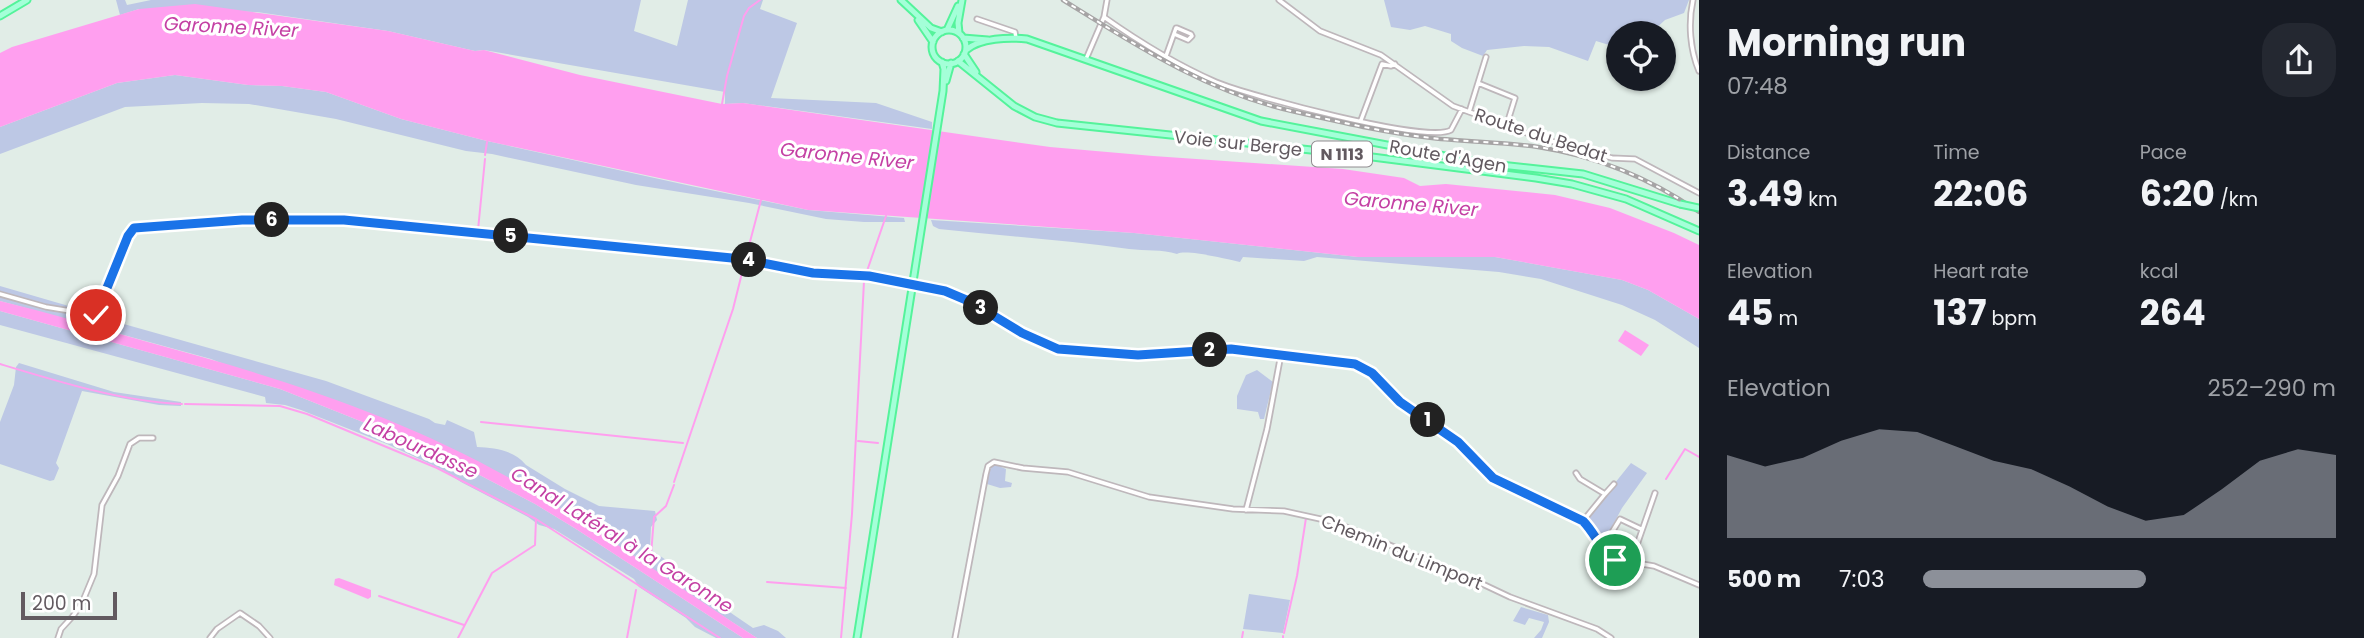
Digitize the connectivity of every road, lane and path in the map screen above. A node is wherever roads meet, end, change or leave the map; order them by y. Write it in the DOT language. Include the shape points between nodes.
graph roads {
  1 [pos="27,0"];
  2 [pos="961,0"];
  3 [pos="1107,0"];
  4 [pos="1279,0"];
  5 [pos="1693,0"];
  6 [pos="902,1"];
  7 [pos="0,16"];
  8 [pos="1104,17"];
  9 [pos="978,19"];
  10 [pos="944,31"];
  11 [pos="1174,34"];
  12 [pos="961,35"];
  13 [pos="1016,38"];
  14 [pos="998,40"];
  15 [pos="933,42"];
  16 [pos="965,52"];
  17 [pos="1166,56"];
  18 [pos="1486,57"];
  19 [pos="1086,59"];
  20 [pos="942,62"];
  21 [pos="955,62"];
  22 [pos="1395,64"];
  23 [pos="1699,71"];
  24 [pos="1478,83"];
  25 [pos="987,85"];
  26 [pos="942,93"];
  27 [pos="1462,109"];
  28 [pos="1469,112"];
  29 [pos="1362,121"];
  30 [pos="1506,127"];
  31 [pos="1699,194"];
  32 [pos="1699,208"];
  33 [pos="1699,231"];
  34 [pos="0,294"];
  35 [pos="1281,354"];
  36 [pos="153,438"];
  37 [pos="1576,473"];
  38 [pos="1614,484"];
  39 [pos="1655,493"];
  40 [pos="1605,494"];
  41 [pos="1246,510"];
  42 [pos="1583,521"];
  43 [pos="1641,529"];
  44 [pos="1603,547"];
  45 [pos="1631,562"];
  46 [pos="1699,585"];
  47 [pos="58,638"];
  48 [pos="210,638"];
  49 [pos="270,638"];
  50 [pos="857,638"];
  51 [pos="955,638"];
  52 [pos="1611,638"];
  1 -- 7 [label="main road"];
  2 -- 10 [label="main road"];
  2 -- 12 [label="main road"];
  3 -- 8 [label="street"];
  4 -- 22 [label="street, Route du Bedat" via="1320,31"];
  5 -- 23 [label="street" via="1692,50"];
  6 -- 10 [label="main road" via="931,28"];
  6 -- 15 [label="main road"];
  8 -- 17 [label="street"];
  8 -- 19 [label="street"];
  9 -- 13 [label="street" via="1015,32"];
  10 -- 12 [label="main road"];
  10 -- 15 [label="main road"];
  11 -- 11 [label="street" via="1178,27 1192,36 1188,40"];
  11 -- 17 [label="street"];
  12 -- 14 [label="main road, Route d'Agen"];
  12 -- 16 [label="main road"];
  13 -- 14 [label="main road, Route d'Agen"];
  13 -- 19 [label="main road, Route d'Agen"];
  14 -- 16 [label="main road, Route d'Agen"];
  15 -- 20 [label="main road" via="933,52"];
  16 -- 21 [label="main road"];
  16 -- 25 [label="main road, N 1113"];
  17 -- 29 [label="street" via="1234,89"];
  18 -- 24 [label="street"];
  19 -- 32 [label="main road, Route d'Agen, bridge" via="1262,121 1482,163 1583,174"];
  20 -- 21 [label="main road"];
  20 -- 26 [label="main road"];
  21 -- 25 [label="main road, N 1113" via="964,64"];
  21 -- 26 [label="main road"];
  22 -- 27 [label="street, Route du Bedat"];
  22 -- 29 [label="street" via="1382,64"];
  24 -- 28 [label="street"];
  24 -- 30 [label="street" via="1515,98"];
  25 -- 33 [label="main road, Voie sur Berge / N 1113" via="1021,110 1057,123 1536,178 1613,195"];
  26 -- 50 [label="main road"];
  27 -- 28 [label="street, Route du Bedat"];
  27 -- 29 [label="street" via="1451,130 1441,134"];
  28 -- 30 [label="street, Route du Bedat"];
  30 -- 31 [label="street, Route du Bedat" via="1612,158 1636,159"];
  34 -- 35 [label="street, bridge" via="96,315 134,228 242,220 344,220 742,259 813,273 903,282 966,299 1058,349 1133,355 1231,349"];
  35 -- 41 [label="street"];
  35 -- 42 [label="street" via="1364,368 1400,402 1458,442 1493,478"];
  36 -- 47 [label="street" via="139,438 130,444 102,505 95,570 82,603"];
  37 -- 40 [label="street"];
  38 -- 40 [label="street"];
  39 -- 43 [label="street"];
  40 -- 42 [label="street"];
  41 -- 51 [label="street, Chemin du Limport" via="1149,497 1068,472 990,464"];
  41 -- 52 [label="street, Chemin du Limport" via="1284,511 1341,525"];
  42 -- 44 [label="street"];
  43 -- 44 [label="street" via="1620,519"];
  43 -- 45 [label="street"];
  44 -- 45 [label="street" via="1612,559"];
  45 -- 46 [label="street" via="1654,566"];
  48 -- 49 [label="street" via="239,613"];
}
